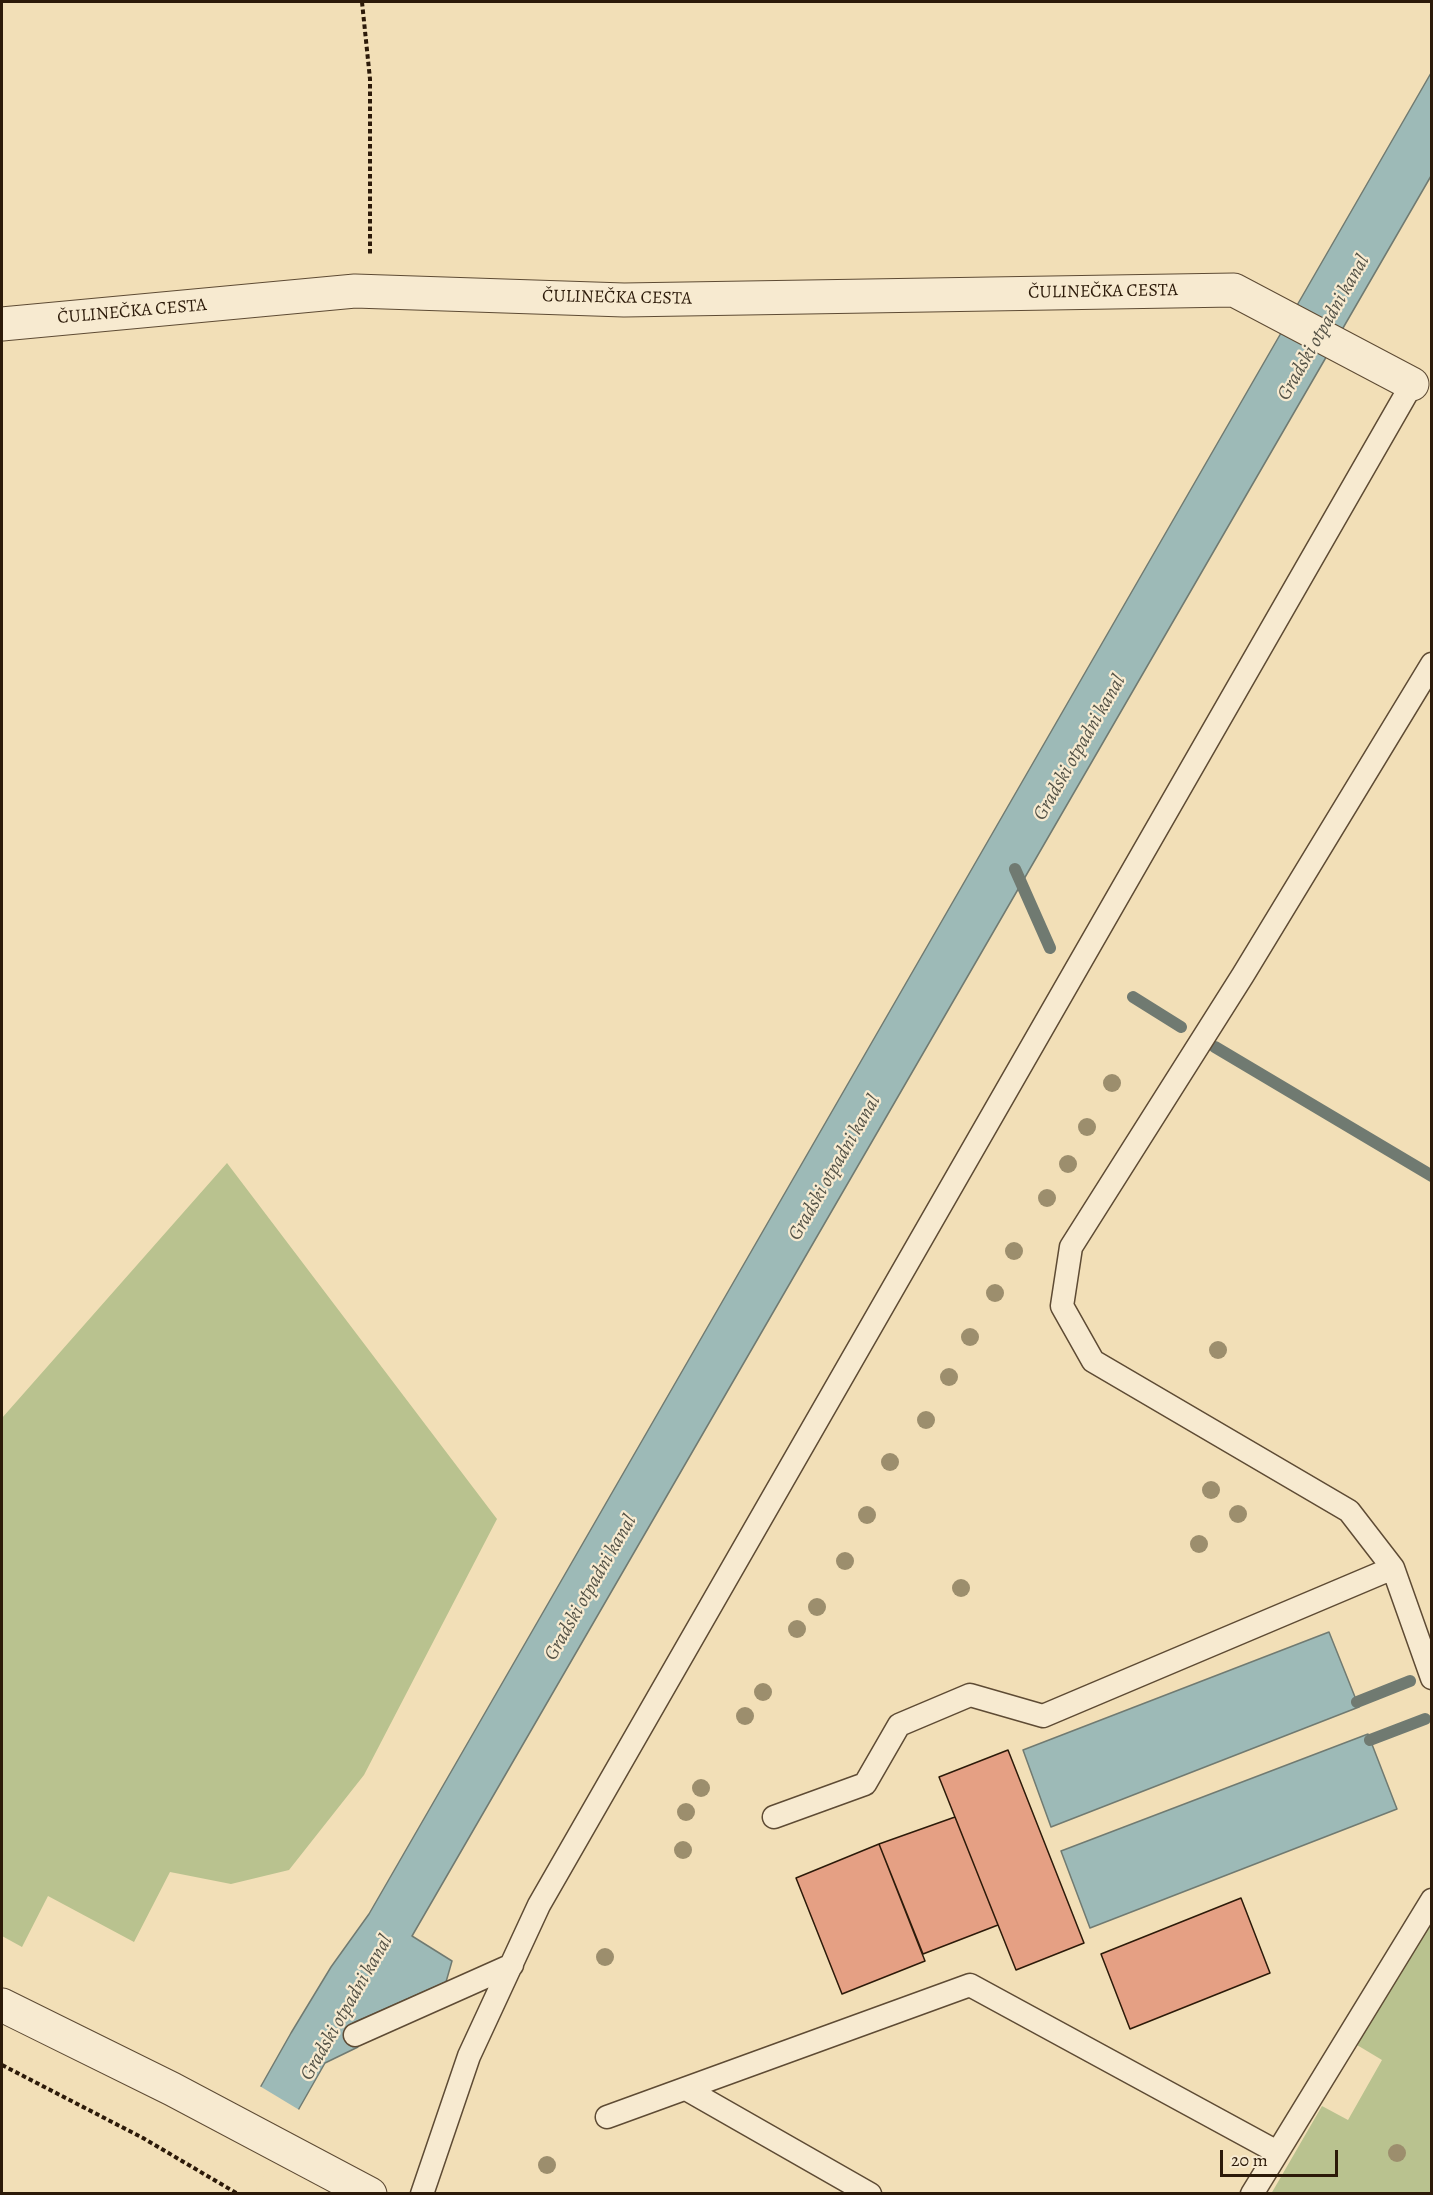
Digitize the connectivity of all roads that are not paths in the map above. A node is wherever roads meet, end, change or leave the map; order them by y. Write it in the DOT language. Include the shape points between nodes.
graph roads {
  1 [pos="2,324"];
  2 [pos="1412,384"];
  3 [pos="1431,664"];
  4 [pos="1393,1568"];
  5 [pos="1431,1678"];
  6 [pos="774,1817"];
  7 [pos="1431,1900"];
  8 [pos="512,1965"];
  9 [pos="2,2005"];
  10 [pos="355,2035"];
  11 [pos="686,2089"];
  12 [pos="607,2117"];
  13 [pos="1277,2152"];
  14 [pos="361,2188"];
  15 [pos="422,2193"];
  16 [pos="870,2193"];
  17 [pos="1252,2193"];
  1 -- 2 [label="street, ČULINEČKA CESTA" via="355,291 624,300 1245,295"];
  2 -- 8 [label="lane" via="539,1905"];
  3 -- 4 [label="lane" via="1243,975 1071,1247 1062,1306 1093,1361 1349,1511"];
  4 -- 5 [label="lane"];
  4 -- 6 [label="lane" via="1043,1716 970,1695 899,1725 865,1784"];
  7 -- 13 [label="lane"];
  8 -- 10 [label="lane"];
  8 -- 15 [label="lane" via="469,2056"];
  9 -- 14 [label="street"];
  11 -- 12 [label="lane"];
  11 -- 13 [label="lane" via="970,1985"];
  11 -- 16 [label="lane"];
  13 -- 17 [label="lane"];
}
